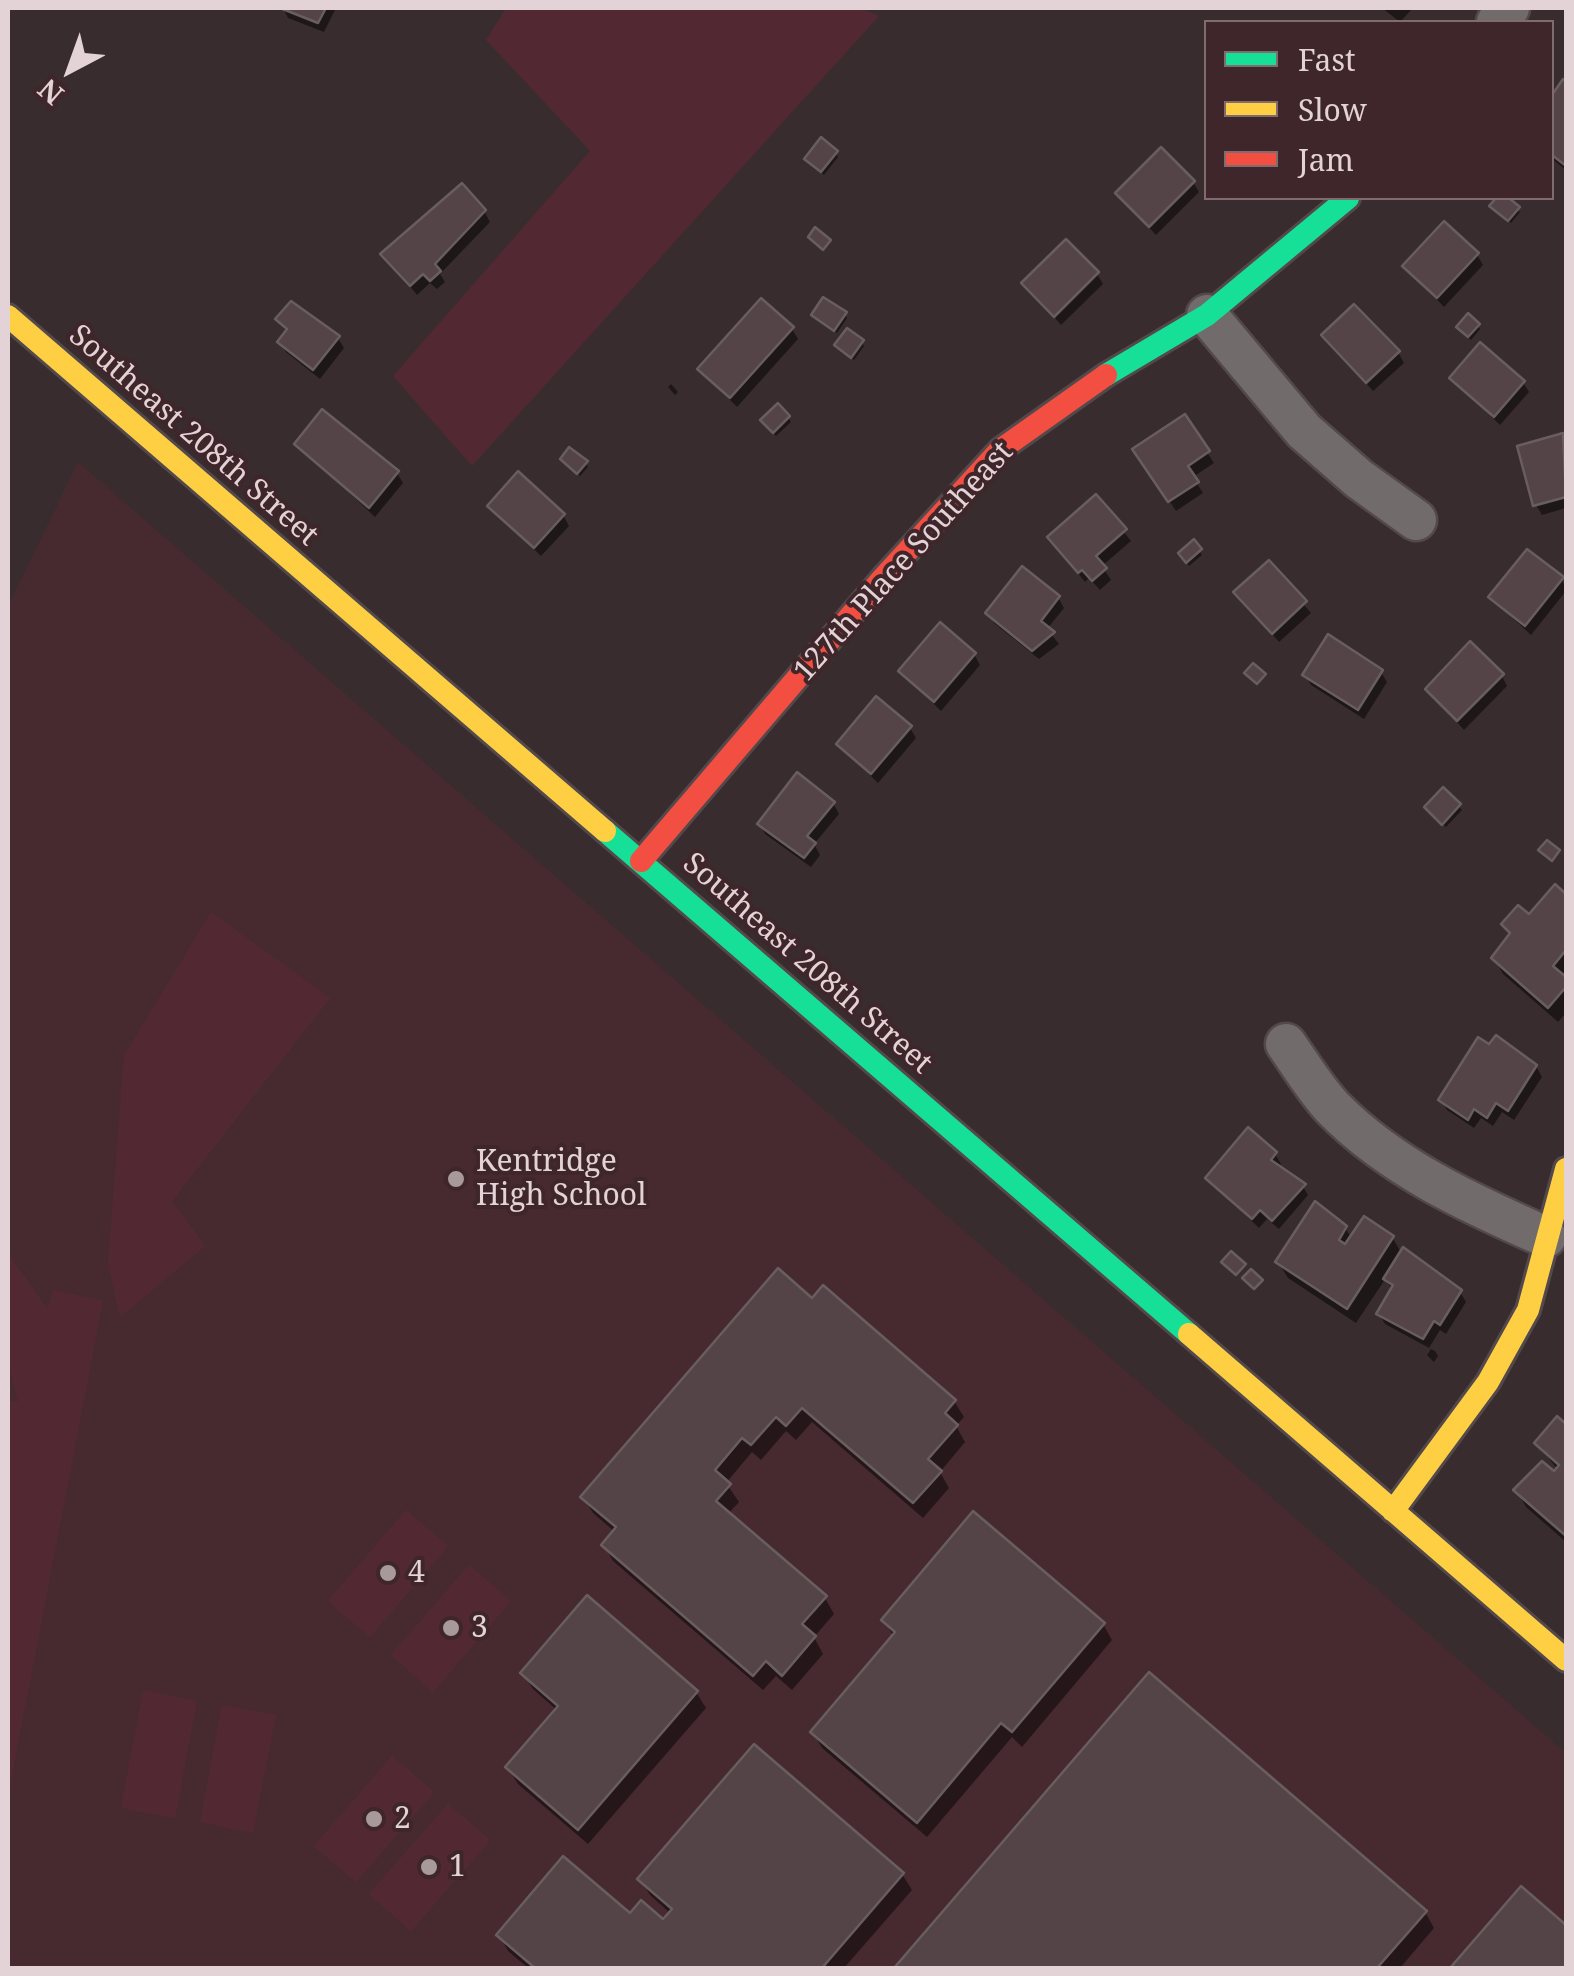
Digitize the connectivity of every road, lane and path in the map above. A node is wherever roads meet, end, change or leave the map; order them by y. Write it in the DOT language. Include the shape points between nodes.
graph roads {
  1 [pos="1346,200"];
  2 [pos="8,316"];
  3 [pos="1207,316"];
  4 [pos="1416,520"];
  5 [pos="642,861"];
  6 [pos="1286,1044"];
  7 [pos="1566,1170"];
  8 [pos="1546,1236"];
  9 [pos="1394,1511"];
  10 [pos="1566,1660"];
  1 -- 3 [label="main road, 127th Place Southeast"];
  2 -- 5 [label="main road, Southeast 208th Street"];
  3 -- 4 [label="street" via="1304,431"];
  3 -- 5 [label="main road, 127th Place Southeast" via="1073,394 1000,450"];
  5 -- 9 [label="main road, Southeast 208th Street"];
  6 -- 8 [label="street" via="1330,1106 1382,1151 1464,1201"];
  7 -- 8 [label="main road"];
  8 -- 9 [label="main road" via="1528,1310 1488,1382"];
  9 -- 10 [label="main road, Southeast 208th Street"];
}
